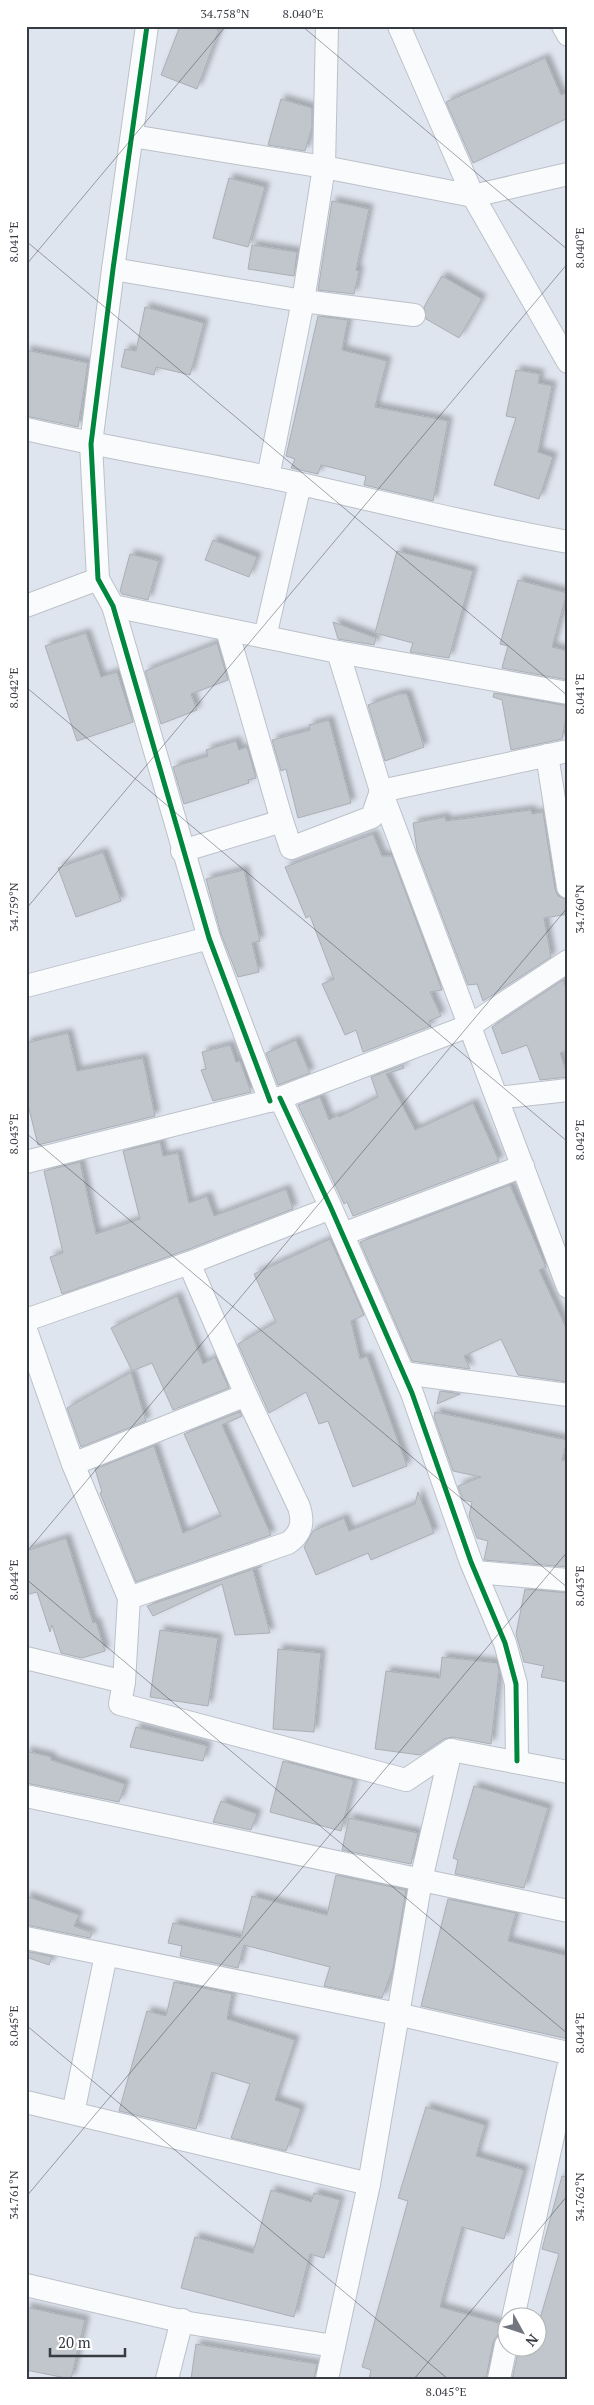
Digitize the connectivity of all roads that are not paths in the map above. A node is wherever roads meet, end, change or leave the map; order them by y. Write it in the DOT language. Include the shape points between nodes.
graph roads {
  1 [pos="148,26"];
  2 [pos="327,26"];
  3 [pos="399,26"];
  4 [pos="563,26"];
  5 [pos="568,35"];
  6 [pos="132,136"];
  7 [pos="324,168"];
  8 [pos="568,174"];
  9 [pos="472,196"];
  10 [pos="113,269"];
  11 [pos="303,301"];
  12 [pos="414,315"];
  13 [pos="568,362"];
  14 [pos="26,429"];
  15 [pos="91,444"];
  16 [pos="268,477"];
  17 [pos="300,484"];
  18 [pos="568,542"];
  19 [pos="98,579"];
  20 [pos="26,606"];
  21 [pos="114,606"];
  22 [pos="227,630"];
  23 [pos="265,637"];
  24 [pos="338,652"];
  25 [pos="568,693"];
  26 [pos="558,753"];
  27 [pos="381,791"];
  28 [pos="282,821"];
  29 [pos="182,851"];
  30 [pos="568,888"];
  31 [pos="209,938"];
  32 [pos="568,961"];
  33 [pos="26,986"];
  34 [pos="470,1025"];
  35 [pos="568,1090"];
  36 [pos="497,1098"];
  37 [pos="275,1100"];
  38 [pos="28,1155"];
  39 [pos="523,1166"];
  40 [pos="332,1208"];
  41 [pos="343,1234"];
  42 [pos="189,1263"];
  43 [pos="567,1280"];
  44 [pos="26,1320"];
  45 [pos="26,1330"];
  46 [pos="403,1373"];
  47 [pos="246,1395"];
  48 [pos="568,1395"];
  49 [pos="73,1464"];
  50 [pos="476,1572"];
  51 [pos="568,1580"];
  52 [pos="129,1598"];
  53 [pos="26,1658"];
  54 [pos="124,1682"];
  55 [pos="451,1750"];
  56 [pos="517,1761"];
  57 [pos="568,1772"];
  58 [pos="26,1796"];
  59 [pos="421,1880"];
  60 [pos="568,1911"];
  61 [pos="26,1938"];
  62 [pos="106,1955"];
  63 [pos="396,2014"];
  64 [pos="568,2053"];
  65 [pos="568,2068"];
  66 [pos="26,2102"];
  67 [pos="74,2113"];
  68 [pos="369,2184"];
  69 [pos="26,2284"];
  70 [pos="515,2308"];
  71 [pos="182,2320"];
  72 [pos="334,2346"];
  73 [pos="503,2358"];
  74 [pos="167,2379"];
  75 [pos="327,2379"];
  76 [pos="499,2379"];
  1 -- 6 [label="street"];
  2 -- 7 [label="street"];
  3 -- 9 [label="street"];
  4 -- 5 [label="street"];
  6 -- 7 [label="street"];
  6 -- 10 [label="street"];
  7 -- 9 [label="street"];
  7 -- 11 [label="street"];
  8 -- 9 [label="street"];
  9 -- 13 [label="street"];
  10 -- 11 [label="street"];
  10 -- 15 [label="street"];
  11 -- 12 [label="street"];
  11 -- 16 [label="street"];
  14 -- 15 [label="street"];
  15 -- 16 [label="street"];
  15 -- 19 [label="street"];
  16 -- 17 [label="street"];
  17 -- 18 [label="street"];
  17 -- 23 [label="street"];
  19 -- 20 [label="street"];
  19 -- 21 [label="street"];
  21 -- 22 [label="street"];
  21 -- 29 [label="street"];
  22 -- 23 [label="street"];
  22 -- 28 [label="street"];
  23 -- 24 [label="street"];
  24 -- 25 [label="street"];
  24 -- 27 [label="street"];
  26 -- 27 [label="street"];
  26 -- 30 [label="street"];
  27 -- 28 [label="street" via="372,818 291,848"];
  27 -- 34 [label="street"];
  28 -- 29 [label="street"];
  29 -- 31 [label="street"];
  31 -- 33 [label="street"];
  31 -- 37 [label="street"];
  32 -- 34 [label="street"];
  34 -- 36 [label="street"];
  34 -- 37 [label="street"];
  35 -- 36 [label="street"];
  36 -- 39 [label="street"];
  37 -- 38 [label="street"];
  37 -- 40 [label="street"];
  39 -- 41 [label="street"];
  39 -- 43 [label="street"];
  40 -- 41 [label="street"];
  40 -- 42 [label="street"];
  41 -- 46 [label="street"];
  42 -- 44 [label="street"];
  42 -- 47 [label="street"];
  45 -- 49 [label="street"];
  46 -- 48 [label="street"];
  46 -- 50 [label="street"];
  47 -- 49 [label="street"];
  47 -- 52 [label="street" via="299,1507 302,1522 297,1534 288,1543"];
  49 -- 52 [label="street"];
  50 -- 51 [label="street"];
  50 -- 56 [label="street" via="505,1643 515,1678"];
  52 -- 54 [label="street"];
  53 -- 54 [label="street"];
  54 -- 55 [label="street" via="120,1704 406,1780"];
  55 -- 56 [label="street"];
  55 -- 59 [label="street"];
  56 -- 57 [label="street"];
  58 -- 59 [label="street"];
  59 -- 60 [label="street"];
  59 -- 63 [label="street"];
  61 -- 62 [label="street"];
  62 -- 63 [label="street"];
  62 -- 67 [label="street"];
  63 -- 64 [label="street"];
  63 -- 68 [label="street"];
  65 -- 70 [label="street"];
  66 -- 67 [label="street"];
  67 -- 68 [label="street"];
  68 -- 72 [label="street"];
  69 -- 71 [label="street"];
  71 -- 72 [label="street"];
  71 -- 74 [label="street"];
  72 -- 75 [label="street"];
  73 -- 76 [label="street"];
}
